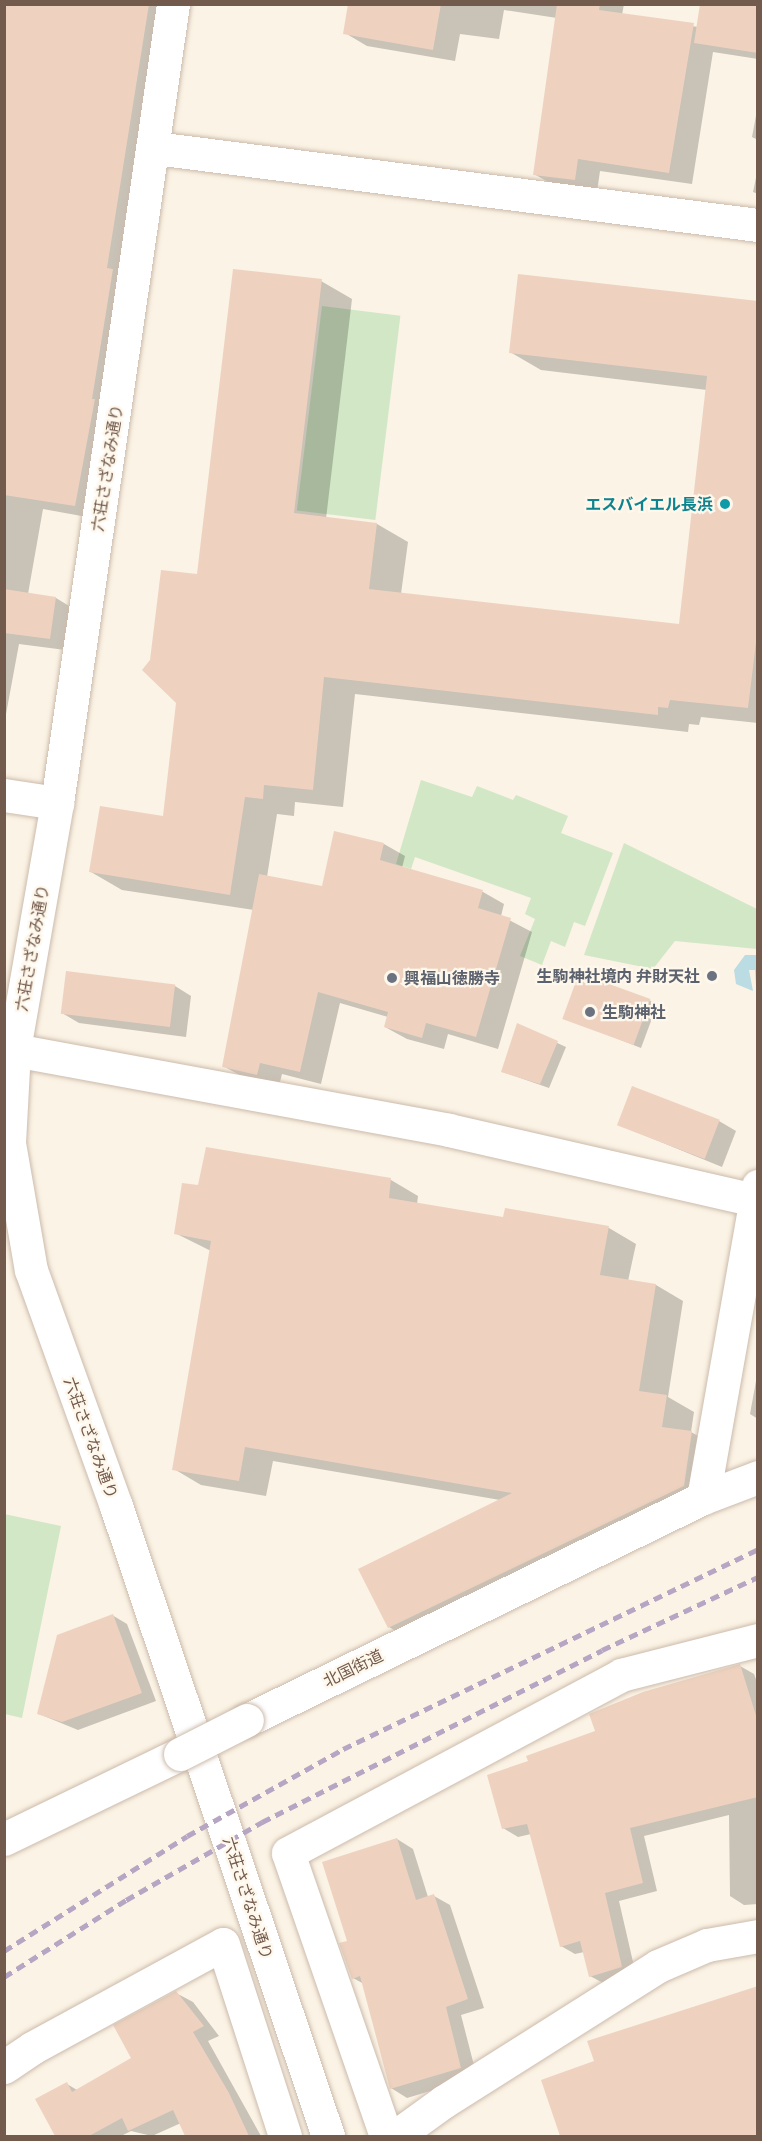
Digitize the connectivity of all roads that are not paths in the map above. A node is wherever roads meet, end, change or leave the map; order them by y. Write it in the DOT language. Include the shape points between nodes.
graph roads {
  1 [pos="173,4"];
  2 [pos="155,148"];
  3 [pos="758,225"];
  4 [pos="4,795"];
  5 [pos="57,803"];
  6 [pos="14,1054"];
  7 [pos="4,1100"];
  8 [pos="756,1193"];
  9 [pos="758,1477"];
  10 [pos="703,1498"];
  11 [pos="758,1640"];
  12 [pos="4,1839"];
  13 [pos="758,1936"];
  14 [pos="4,2067"];
  15 [pos="285,2136"];
  16 [pos="328,2136"];
  17 [pos="386,2136"];
  18 [pos="396,2136"];
  1 -- 2 [label="street, 六荘さざなみ通り"];
  2 -- 3 [label="street"];
  2 -- 5 [label="street, 六荘さざなみ通り"];
  4 -- 5 [label="street"];
  5 -- 6 [label="street, 六荘さざなみ通り"];
  6 -- 7 [label="street"];
  6 -- 8 [label="street" via="449,1130"];
  6 -- 16 [label="street, 六荘さざなみ通り" via="9,1143 31,1269 127,1539"];
  8 -- 10 [label="street"];
  9 -- 10 [label="street, 北国街道"];
  10 -- 12 [label="street, 北国街道, bridge"];
  11 -- 17 [label="street" via="621,1675 288,1853"];
  13 -- 18 [label="street" via="707,1945 658,1966"];
  14 -- 15 [label="street" via="223,1944"];
}
